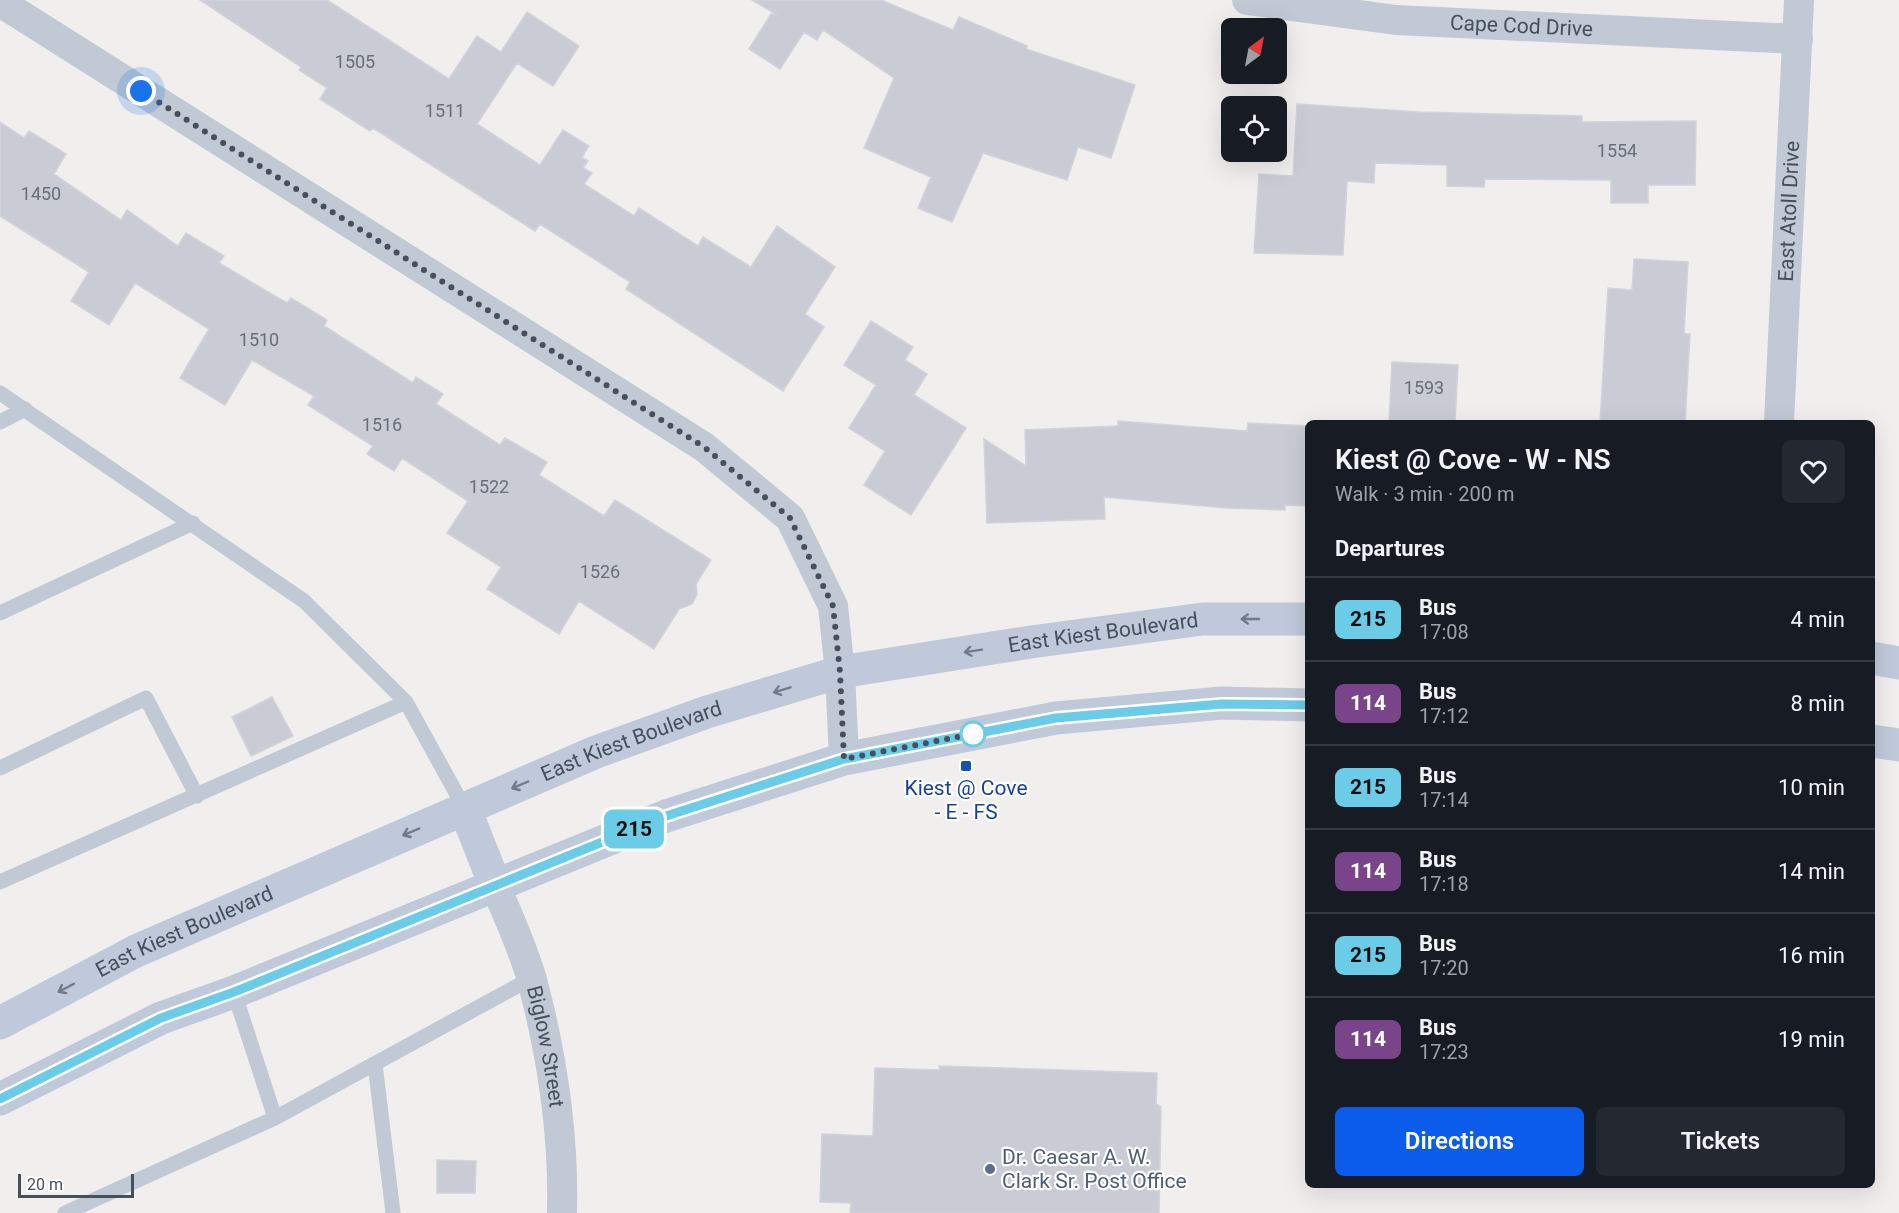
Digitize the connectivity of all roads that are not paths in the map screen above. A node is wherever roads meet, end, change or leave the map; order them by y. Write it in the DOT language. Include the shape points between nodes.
graph roads {
  1 [pos="1247,0"];
  2 [pos="1799,0"];
  3 [pos="0,2"];
  4 [pos="1798,39"];
  5 [pos="0,393"];
  6 [pos="25,409"];
  7 [pos="1779,420"];
  8 [pos="0,422"];
  9 [pos="193,523"];
  10 [pos="0,613"];
  11 [pos="1305,619"];
  12 [pos="1875,659"];
  13 [pos="1899,663"];
  14 [pos="840,672"];
  15 [pos="406,702"];
  16 [pos="1305,705"];
  17 [pos="1875,741"];
  18 [pos="1899,745"];
  19 [pos="844,759"];
  20 [pos="0,768"];
  21 [pos="196,796"];
  22 [pos="465,809"];
  23 [pos="0,882"];
  24 [pos="495,885"];
  25 [pos="532,978"];
  26 [pos="234,992"];
  27 [pos="0,1023"];
  28 [pos="375,1064"];
  29 [pos="0,1099"];
  30 [pos="275,1118"];
  31 [pos="64,1213"];
  32 [pos="393,1213"];
  33 [pos="562,1213"];
  1 -- 4 [label="street, Cape Cod Drive" via="1396,20"];
  2 -- 4 [label="street, East Atoll Drive"];
  3 -- 14 [label="street" via="704,447 790,518 833,606"];
  4 -- 7 [label="street, East Atoll Drive"];
  5 -- 6 [label="lane"];
  6 -- 8 [label="lane"];
  6 -- 9 [label="lane"];
  9 -- 10 [label="lane"];
  9 -- 15 [label="lane" via="304,601"];
  11 -- 14 [label="main road, East Kiest Boulevard, one-way" via="1203,619"];
  12 -- 13 [label="main road"];
  14 -- 19 [label="street"];
  14 -- 22 [label="main road, East Kiest Boulevard, one-way" via="596,752"];
  15 -- 21 [label="lane"];
  15 -- 22 [label="lane"];
  16 -- 19 [label="main road" via="1222,704 1056,718"];
  17 -- 18 [label="main road"];
  19 -- 24 [label="main road" via="666,816"];
  20 -- 21 [label="lane" via="146,698"];
  21 -- 23 [label="lane"];
  22 -- 24 [label="main road"];
  22 -- 27 [label="main road, East Kiest Boulevard, one-way" via="136,951"];
  24 -- 25 [label="street, Biglow Street"];
  24 -- 26 [label="main road"];
  25 -- 28 [label="lane"];
  25 -- 33 [label="street, Biglow Street" via="553,1073"];
  26 -- 29 [label="main road" via="161,1018"];
  26 -- 30 [label="lane"];
  28 -- 30 [label="lane"];
  28 -- 32 [label="lane"];
  30 -- 31 [label="lane"];
}
